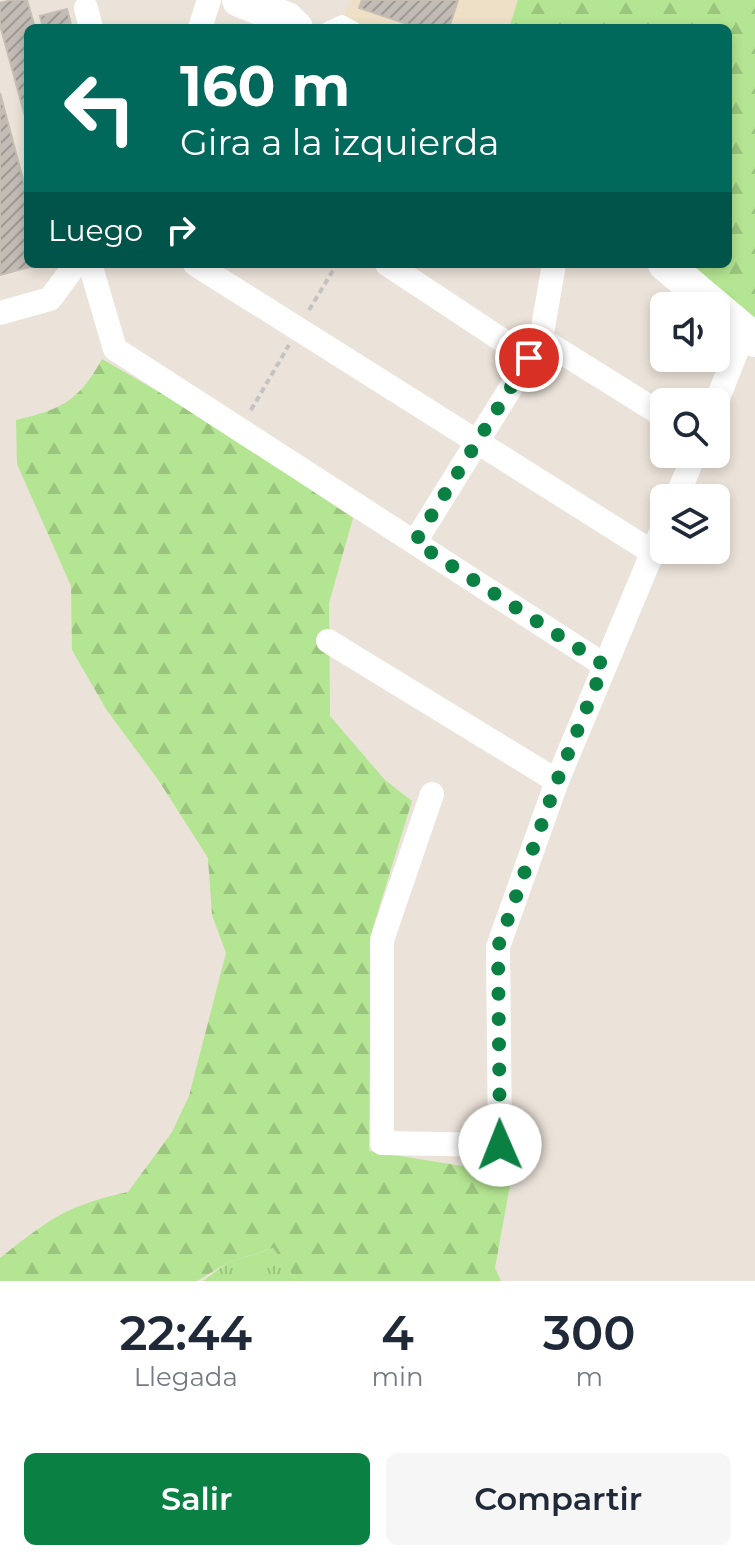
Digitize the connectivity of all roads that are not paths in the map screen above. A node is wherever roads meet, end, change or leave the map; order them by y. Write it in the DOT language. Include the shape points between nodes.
graph roads {
  1 [pos="209,0"];
  2 [pos="239,0"];
  3 [pos="292,16"];
  4 [pos="201,24"];
  5 [pos="73,268"];
  6 [pos="91,268"];
  7 [pos="201,268"];
  8 [pos="394,268"];
  9 [pos="553,268"];
  10 [pos="670,268"];
  11 [pos="0,313"];
  12 [pos="750,335"];
  13 [pos="535,348"];
  14 [pos="724,388"];
  15 [pos="650,409"];
  16 [pos="477,442"];
  17 [pos="415,542"];
  18 [pos="650,551"];
  19 [pos="650,557"];
  20 [pos="328,641"];
  21 [pos="604,665"];
  22 [pos="557,781"];
  23 [pos="432,794"];
  1 -- 4 [label="street"];
  2 -- 3 [label="main road"];
  5 -- 11 [label="street" via="50,299"];
  6 -- 17 [label="street" via="115,349"];
  7 -- 16 [label="street"];
  8 -- 13 [label="street"];
  9 -- 13 [label="street"];
  10 -- 12 [label="main road"];
  12 -- 14 [label="street"];
  13 -- 15 [label="street"];
  13 -- 16 [label="street"];
  16 -- 17 [label="street"];
  16 -- 18 [label="street"];
  17 -- 21 [label="street"];
  19 -- 21 [label="street"];
  20 -- 22 [label="street"];
  21 -- 22 [label="street"];
  22 -- 23 [label="street" via="498,947 500,1145 382,1143 382,940"];
}
